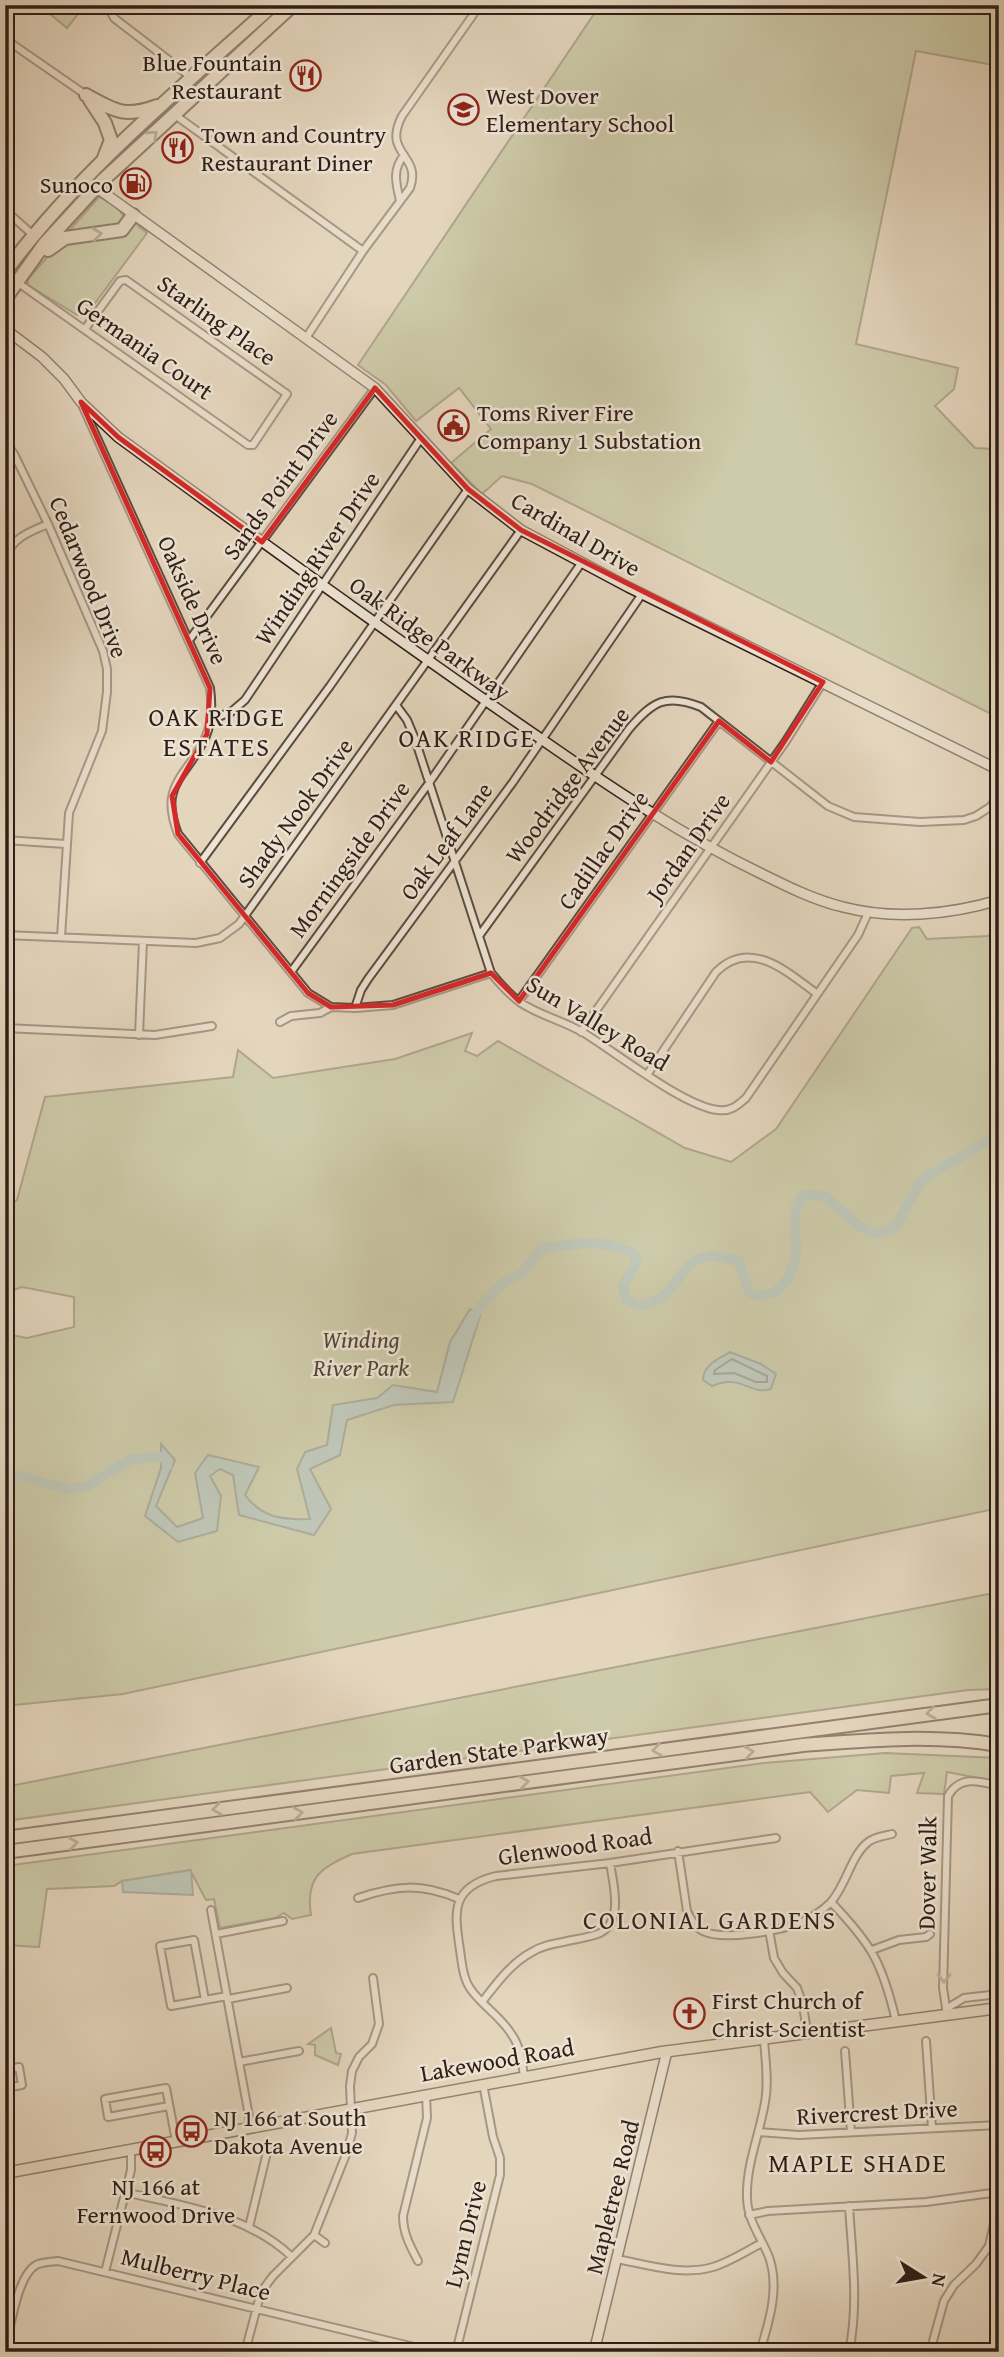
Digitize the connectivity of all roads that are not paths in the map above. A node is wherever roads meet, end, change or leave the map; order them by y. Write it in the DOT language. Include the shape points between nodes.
graph roads {
  1 [pos="107,5"];
  2 [pos="272,5"];
  3 [pos="293,5"];
  4 [pos="480,5"];
  5 [pos="5,39"];
  6 [pos="192,78"];
  7 [pos="86,95"];
  8 [pos="164,104"];
  9 [pos="175,115"];
  10 [pos="404,155"];
  11 [pos="100,164"];
  12 [pos="85,179"];
  13 [pos="96,188"];
  14 [pos="401,201"];
  15 [pos="5,210"];
  16 [pos="133,215"];
  17 [pos="33,235"];
  18 [pos="363,251"];
  19 [pos="8,267"];
  20 [pos="19,279"];
  21 [pos="5,299"];
  22 [pos="5,329"];
  23 [pos="85,329"];
  24 [pos="306,338"];
  25 [pos="375,388"];
  26 [pos="81,402"];
  27 [pos="421,438"];
  28 [pos="5,442"];
  29 [pos="251,446"];
  30 [pos="468,489"];
  31 [pos="48,524"];
  32 [pos="522,530"];
  33 [pos="262,542"];
  34 [pos="5,556"];
  35 [pos="582,562"];
  36 [pos="322,584"];
  37 [pos="642,594"];
  38 [pos="375,622"];
  39 [pos="190,639"];
  40 [pos="428,660"];
  41 [pos="823,682"];
  42 [pos="5,683"];
  43 [pos="485,702"];
  44 [pos="5,705"];
  45 [pos="396,705"];
  46 [pos="209,720"];
  47 [pos="719,721"];
  48 [pos="542,740"];
  49 [pos="771,762"];
  50 [pos="999,770"];
  51 [pos="595,777"];
  52 [pos="429,783"];
  53 [pos="999,794"];
  54 [pos="652,814"];
  55 [pos="5,839"];
  56 [pos="65,844"];
  57 [pos="710,849"];
  58 [pos="200,863"];
  59 [pos="455,863"];
  60 [pos="999,900"];
  61 [pos="869,913"];
  62 [pos="245,917"];
  63 [pos="5,935"];
  64 [pos="479,936"];
  65 [pos="61,937"];
  66 [pos="143,941"];
  67 [pos="291,972"];
  68 [pos="491,973"];
  69 [pos="816,993"];
  70 [pos="519,1001"];
  71 [pos="331,1007"];
  72 [pos="355,1008"];
  73 [pos="280,1022"];
  74 [pos="212,1026"];
  75 [pos="5,1029"];
  76 [pos="581,1032"];
  77 [pos="139,1035"];
  78 [pos="647,1075"];
  79 [pos="999,1705"];
  80 [pos="999,1745"];
  81 [pos="999,1786"];
  82 [pos="892,1834"];
  83 [pos="5,1838"];
  84 [pos="776,1838"];
  85 [pos="678,1851"];
  86 [pos="5,1852"];
  87 [pos="610,1863"];
  88 [pos="358,1898"];
  89 [pos="459,1899"];
  90 [pos="831,1902"];
  91 [pos="211,1910"];
  92 [pos="283,1921"];
  93 [pos="769,1930"];
  94 [pos="216,1934"];
  95 [pos="930,1934"];
  96 [pos="872,1950"];
  97 [pos="373,1978"];
  98 [pos="287,1988"];
  99 [pos="999,1994"];
  100 [pos="227,1997"];
  101 [pos="205,2000"];
  102 [pos="482,2001"];
  103 [pos="999,2008"];
  104 [pos="946,2012"];
  105 [pos="896,2021"];
  106 [pos="807,2032"];
  107 [pos="764,2038"];
  108 [pos="926,2041"];
  109 [pos="299,2051"];
  110 [pos="667,2051"];
  111 [pos="845,2051"];
  112 [pos="239,2062"];
  113 [pos="5,2070"];
  114 [pos="524,2076"];
  115 [pos="483,2084"];
  116 [pos="5,2088"];
  117 [pos="426,2094"];
  118 [pos="169,2106"];
  119 [pos="352,2108"];
  120 [pos="999,2124"];
  121 [pos="251,2127"];
  122 [pos="932,2128"];
  123 [pos="758,2132"];
  124 [pos="851,2132"];
  125 [pos="176,2141"];
  126 [pos="268,2148"];
  127 [pos="131,2150"];
  128 [pos="5,2174"];
  129 [pos="125,2192"];
  130 [pos="999,2192"];
  131 [pos="999,2201"];
  132 [pos="849,2206"];
  133 [pos="749,2215"];
  134 [pos="249,2227"];
  135 [pos="314,2235"];
  136 [pos="325,2243"];
  137 [pos="762,2243"];
  138 [pos="989,2246"];
  139 [pos="292,2257"];
  140 [pos="999,2258"];
  141 [pos="617,2259"];
  142 [pos="418,2261"];
  143 [pos="105,2272"];
  144 [pos="256,2308"];
  145 [pos="5,2348"];
  146 [pos="245,2352"];
  147 [pos="435,2352"];
  148 [pos="456,2352"];
  149 [pos="594,2352"];
  150 [pos="760,2352"];
  151 [pos="849,2352"];
  152 [pos="930,2352"];
  1 -- 6 [label="street" via="114,18"];
  2 -- 6 [label="highway"];
  3 -- 9 [label="highway"];
  4 -- 10 [label="street" via="402,116 395,130"];
  5 -- 7 [label="street"];
  6 -- 8 [label="highway"];
  7 -- 8 [label="highway" via="125,113"];
  7 -- 11 [label="highway" via="111,140"];
  8 -- 11 [label="highway"];
  13 -- 9 [label="highway, one-way"];
  9 -- 18 [label="street"];
  10 -- 14 [label="street" via="397,164"];
  10 -- 14 [label="street" via="413,176"];
  11 -- 12 [label="highway"];
  12 -- 13 [label="street, Cardinal Drive"];
  12 -- 17 [label="highway"];
  13 -- 16 [label="street, Cardinal Drive"];
  13 -- 20 [label="highway"];
  14 -- 18 [label="street"];
  15 -- 17 [label="street"];
  20 -- 16 [label="highway, one-way" via="61,240 122,230"];
  16 -- 24 [label="street, Cardinal Drive"];
  17 -- 19 [label="highway"];
  18 -- 24 [label="street"];
  20 -- 21 [label="highway"];
  20 -- 23 [label="street, Germania Court"];
  22 -- 26 [label="street, Oak Ridge Parkway" via="46,361"];
  23 -- 29 [label="street, Germania Court"];
  23 -- 29 [label="street, Starling Place" via="123,280 287,394"];
  24 -- 25 [label="street, Cardinal Drive"];
  25 -- 27 [label="street, Cardinal Drive"];
  25 -- 33 [label="street, Sands Point Drive"];
  26 -- 33 [label="street, Oak Ridge Parkway" via="118,437"];
  26 -- 39 [label="street, Oakside Drive"];
  27 -- 30 [label="street, Cardinal Drive"];
  27 -- 36 [label="street, Winding River Drive"];
  28 -- 31 [label="street, Cedarwood Drive"];
  30 -- 32 [label="street, Cardinal Drive"];
  30 -- 38 [label="street"];
  31 -- 34 [label="street" via="20,536"];
  31 -- 56 [label="street, Cedarwood Drive" via="103,651 108,680 102,731 74,795"];
  32 -- 35 [label="street, Cardinal Drive"];
  32 -- 40 [label="street, Shady Nook Drive"];
  33 -- 36 [label="street, Oak Ridge Parkway"];
  33 -- 39 [label="street, Sands Point Drive"];
  35 -- 37 [label="street, Cardinal Drive"];
  35 -- 43 [label="street, Morningside Drive"];
  36 -- 38 [label="street, Oak Ridge Parkway"];
  36 -- 46 [label="street, Winding River Drive" via="245,700 232,712"];
  37 -- 41 [label="street, Cardinal Drive"];
  37 -- 48 [label="street, Oak Leaf Lane"];
  38 -- 40 [label="street, Oak Ridge Parkway"];
  38 -- 58 [label="street"];
  39 -- 46 [label="street, Oakside Drive" via="211,688"];
  40 -- 43 [label="street, Oak Ridge Parkway"];
  40 -- 45 [label="street, Shady Nook Drive"];
  41 -- 49 [label="street, Jordan Drive"];
  41 -- 50 [label="street, Cardinal Drive"];
  42 -- 44 [label="street" via="9,693"];
  43 -- 48 [label="street, Oak Ridge Parkway"];
  43 -- 52 [label="street, Morningside Drive"];
  45 -- 52 [label="street, Sun Valley Road" via="407,720"];
  45 -- 62 [label="street, Shady Nook Drive"];
  46 -- 58 [label="street, Oakside Drive" via="207,734 175,783 170,807 178,834"];
  47 -- 49 [label="street, Woodridge Avenue"];
  47 -- 51 [label="street, Woodridge Avenue" via="685,701 658,702 637,719"];
  47 -- 54 [label="street, Cadillac Drive"];
  48 -- 51 [label="street, Oak Ridge Parkway"];
  48 -- 59 [label="street, Oak Leaf Lane"];
  49 -- 53 [label="street, Woodridge Avenue" via="828,806 867,819 964,820 990,807"];
  49 -- 57 [label="street, Jordan Drive"];
  51 -- 54 [label="street, Oak Ridge Parkway"];
  51 -- 64 [label="street, Woodridge Avenue"];
  52 -- 59 [label="street, Sun Valley Road"];
  52 -- 67 [label="street, Morningside Drive"];
  54 -- 57 [label="street, Oak Ridge Parkway"];
  54 -- 70 [label="street, Cadillac Drive"];
  55 -- 56 [label="street"];
  56 -- 65 [label="street, Cedarwood Drive"];
  57 -- 61 [label="street, Oak Ridge Parkway" via="814,898"];
  57 -- 76 [label="street, Jordan Drive"];
  58 -- 62 [label="street, Oakside Drive"];
  59 -- 64 [label="street, Sun Valley Road"];
  59 -- 72 [label="street, Oak Leaf Lane" via="360,990"];
  60 -- 61 [label="street, Oak Ridge Parkway" via="940,912"];
  61 -- 69 [label="street, Sun Valley Road"];
  62 -- 66 [label="street, Shady Nook Drive" via="225,935 208,942"];
  62 -- 67 [label="street, Oakside Drive"];
  63 -- 65 [label="street, Shady Nook Drive"];
  64 -- 68 [label="street, Sun Valley Road"];
  65 -- 66 [label="street, Shady Nook Drive"];
  66 -- 77 [label="street"];
  67 -- 71 [label="street, Oakside Drive" via="308,993"];
  68 -- 70 [label="street, Sun Valley Road"];
  68 -- 72 [label="street" via="393,1004"];
  69 -- 78 [label="street, Sun Valley Road" via="746,1098 735,1107 720,1111 698,1105"];
  69 -- 78 [label="street" via="779,966 757,958 738,958 722,965"];
  70 -- 76 [label="street, Sun Valley Road"];
  71 -- 72 [label="street"];
  71 -- 73 [label="street"];
  74 -- 77 [label="street"];
  75 -- 77 [label="street"];
  76 -- 78 [label="street, Sun Valley Road"];
  79 -- 83 [label="highway, Garden State Parkway, one-way"];
  86 -- 80 [label="highway, Garden State Parkway, one-way" via="803,1745 910,1738"];
  81 -- 104 [label="street, Dover Walk, one-way" via="968,1781 952,1788 948,1796"];
  82 -- 90 [label="street" via="866,1843"];
  84 -- 85 [label="street, Glenwood Road"];
  85 -- 87 [label="street, Glenwood Road"];
  85 -- 93 [label="street" via="687,1910 696,1926 723,1935"];
  87 -- 89 [label="street, Glenwood Road" via="496,1876 473,1884"];
  87 -- 102 [label="street" via="615,1899 612,1920 605,1930 531,1952 504,1974"];
  88 -- 89 [label="street" via="418,1887"];
  89 -- 102 [label="street" via="455,1919 463,1973 470,1990"];
  90 -- 93 [label="street" via="801,1923"];
  90 -- 96 [label="street"];
  91 -- 94 [label="street"];
  92 -- 94 [label="street"];
  93 -- 106 [label="street" via="775,1958 797,1988"];
  94 -- 100 [label="street"];
  95 -- 96 [label="street"];
  96 -- 105 [label="street" via="887,1983"];
  97 -- 119 [label="street" via="379,2024 372,2044 352,2071"];
  98 -- 100 [label="street"];
  99 -- 104 [label="street" via="964,1998"];
  100 -- 101 [label="street"];
  100 -- 112 [label="street"];
  101 -- 101 [label="street" via="171,2006 160,1946 194,1940"];
  102 -- 114 [label="street" via="514,2037"];
  103 -- 104 [label="main road, Lakewood Road"];
  104 -- 105 [label="main road, Lakewood Road"];
  105 -- 106 [label="main road, Lakewood Road"];
  106 -- 107 [label="main road, Lakewood Road"];
  107 -- 110 [label="main road, Lakewood Road"];
  107 -- 123 [label="street" via="767,2092"];
  108 -- 122 [label="street"];
  109 -- 112 [label="street"];
  110 -- 114 [label="main road, Lakewood Road"];
  110 -- 141 [label="street, Mapletree Road"];
  111 -- 124 [label="street"];
  112 -- 121 [label="street"];
  113 -- 116 [label="street" via="19,2067 22,2085"];
  114 -- 115 [label="main road, Lakewood Road"];
  115 -- 117 [label="main road, Lakewood Road"];
  115 -- 148 [label="street, Lynn Drive" via="500,2175"];
  117 -- 119 [label="main road, Lakewood Road"];
  117 -- 142 [label="street" via="428,2118 403,2216"];
  118 -- 118 [label="street" via="166,2088 105,2099 108,2117"];
  118 -- 125 [label="street"];
  119 -- 121 [label="main road, Lakewood Road"];
  119 -- 135 [label="street" via="347,2152"];
  120 -- 122 [label="street, Rivercrest Drive"];
  121 -- 125 [label="main road, Lakewood Road"];
  122 -- 124 [label="street, Rivercrest Drive"];
  123 -- 124 [label="street, Rivercrest Drive" via="781,2136"];
  123 -- 133 [label="street" via="747,2186"];
  125 -- 127 [label="main road, Lakewood Road"];
  126 -- 134 [label="street"];
  127 -- 128 [label="main road, Lakewood Road"];
  127 -- 129 [label="street"];
  129 -- 134 [label="street"];
  129 -- 143 [label="street"];
  130 -- 132 [label="street"];
  131 -- 138 [label="street"];
  132 -- 133 [label="street"];
  132 -- 151 [label="street" via="854,2305"];
  133 -- 137 [label="street"];
  134 -- 139 [label="street"];
  135 -- 136 [label="street"];
  135 -- 139 [label="street"];
  137 -- 141 [label="street" via="700,2270"];
  137 -- 150 [label="street" via="773,2276 773,2299"];
  138 -- 140 [label="street"];
  138 -- 152 [label="street" via="944,2301"];
  139 -- 144 [label="street" via="266,2285"];
  141 -- 149 [label="street, Mapletree Road"];
  143 -- 144 [label="street, Mulberry Place"];
  143 -- 145 [label="street, Mulberry Place" via="58,2261 36,2266 27,2273 20,2290"];
  144 -- 146 [label="street"];
  144 -- 147 [label="street, Mulberry Place"];
}
